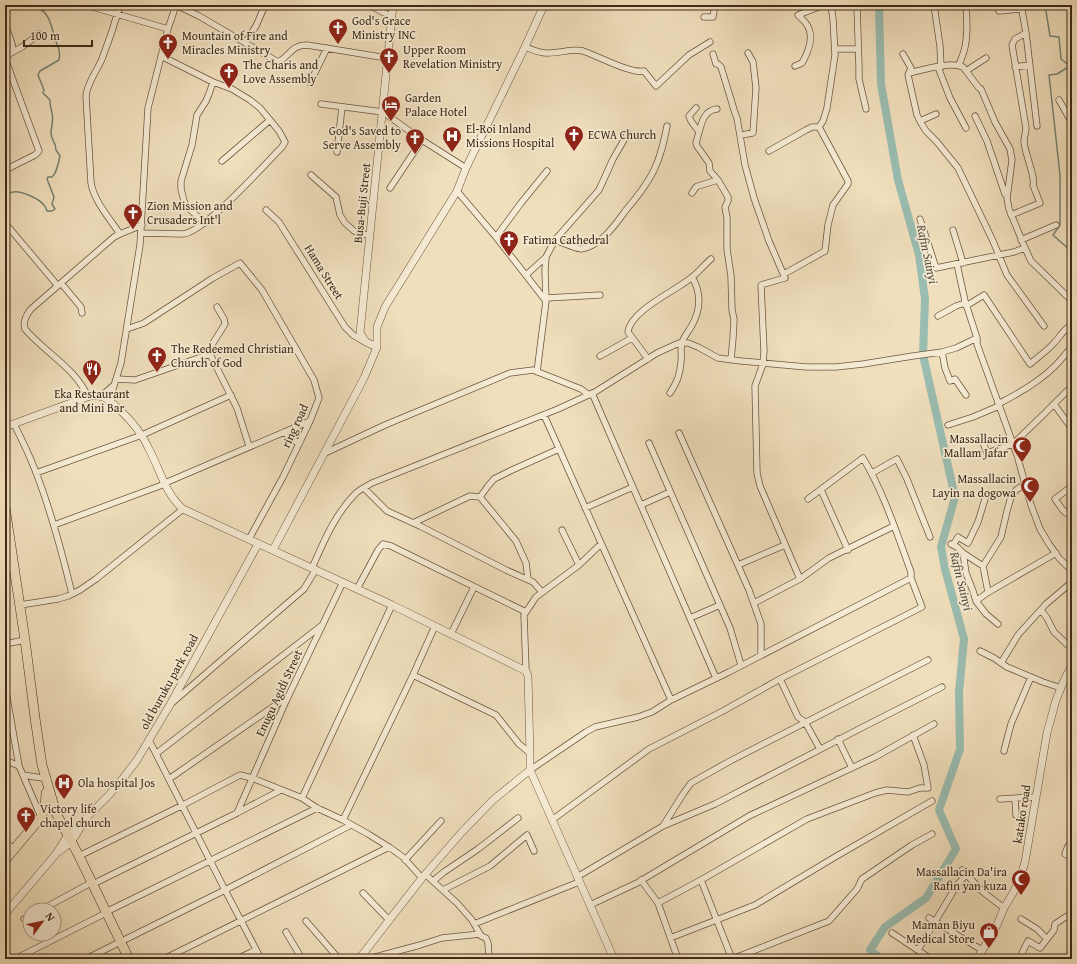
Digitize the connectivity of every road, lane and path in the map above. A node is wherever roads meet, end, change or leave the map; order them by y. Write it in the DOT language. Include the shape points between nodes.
graph roads {
  1 [pos="86,5"];
  2 [pos="120,5"];
  3 [pos="176,5"];
  4 [pos="264,5"];
  5 [pos="369,5"];
  6 [pos="393,5"];
  7 [pos="544,5"];
  8 [pos="715,5"];
  9 [pos="824,5"];
  10 [pos="831,5"];
  11 [pos="857,5"];
  12 [pos="934,5"];
  13 [pos="966,5"];
  14 [pos="1000,5"];
  15 [pos="1022,7"];
  16 [pos="117,14"];
  17 [pos="704,16"];
  18 [pos="392,17"];
  19 [pos="5,23"];
  20 [pos="168,30"];
  21 [pos="1026,33"];
  22 [pos="39,34"];
  23 [pos="710,42"];
  24 [pos="245,43"];
  25 [pos="525,47"];
  26 [pos="327,48"];
  27 [pos="835,49"];
  28 [pos="858,49"];
  29 [pos="10,53"];
  30 [pos="748,53"];
  31 [pos="713,54"];
  32 [pos="903,54"];
  33 [pos="161,56"];
  34 [pos="388,58"];
  35 [pos="986,58"];
  36 [pos="959,65"];
  37 [pos="1029,65"];
  38 [pos="794,66"];
  39 [pos="939,67"];
  40 [pos="1015,67"];
  41 [pos="966,71"];
  42 [pos="909,73"];
  43 [pos="212,82"];
  44 [pos="310,83"];
  45 [pos="1059,100"];
  46 [pos="321,104"];
  47 [pos="342,107"];
  48 [pos="696,108"];
  49 [pos="717,109"];
  50 [pos="866,110"];
  51 [pos="383,112"];
  52 [pos="936,114"];
  53 [pos="975,116"];
  54 [pos="270,120"];
  55 [pos="920,121"];
  56 [pos="1072,123"];
  57 [pos="667,126"];
  58 [pos="1036,126"];
  59 [pos="819,127"];
  60 [pos="966,128"];
  61 [pos="699,132"];
  62 [pos="628,133"];
  63 [pos="740,135"];
  64 [pos="422,140"];
  65 [pos="769,151"];
  66 [pos="337,152"];
  67 [pos="222,161"];
  68 [pos="466,168"];
  69 [pos="5,170"];
  70 [pos="547,171"];
  71 [pos="311,175"];
  72 [pos="718,180"];
  73 [pos="390,188"];
  74 [pos="457,192"];
  75 [pos="692,192"];
  76 [pos="1007,198"];
  77 [pos="266,210"];
  78 [pos="1011,215"];
  79 [pos="920,219"];
  80 [pos="5,223"];
  81 [pos="205,223"];
  82 [pos="142,225"];
  83 [pos="1056,225"];
  84 [pos="953,230"];
  85 [pos="141,233"];
  86 [pos="120,234"];
  87 [pos="370,236"];
  88 [pos="496,236"];
  89 [pos="555,240"];
  90 [pos="1021,240"];
  91 [pos="1025,248"];
  92 [pos="1000,255"];
  93 [pos="546,257"];
  94 [pos="711,259"];
  95 [pos="960,263"];
  96 [pos="784,274"];
  97 [pos="526,275"];
  98 [pos="692,277"];
  99 [pos="59,284"];
  100 [pos="600,295"];
  101 [pos="546,300"];
  102 [pos="1072,301"];
  103 [pos="965,304"];
  104 [pos="217,307"];
  105 [pos="82,312"];
  106 [pos="938,316"];
  107 [pos="1072,324"];
  108 [pos="1044,326"];
  109 [pos="128,329"];
  110 [pos="632,338"];
  111 [pos="977,338"];
  112 [pos="366,342"];
  113 [pos="682,343"];
  114 [pos="1072,347"];
  115 [pos="376,348"];
  116 [pos="940,352"];
  117 [pos="210,354"];
  118 [pos="600,356"];
  119 [pos="648,359"];
  120 [pos="731,360"];
  121 [pos="762,364"];
  122 [pos="537,372"];
  123 [pos="116,381"];
  124 [pos="1072,386"];
  125 [pos="670,393"];
  126 [pos="591,394"];
  127 [pos="231,395"];
  128 [pos="966,395"];
  129 [pos="100,396"];
  130 [pos="88,397"];
  131 [pos="111,402"];
  132 [pos="1054,404"];
  133 [pos="999,405"];
  134 [pos="544,415"];
  135 [pos="310,420"];
  136 [pos="14,424"];
  137 [pos="948,425"];
  138 [pos="5,427"];
  139 [pos="1072,429"];
  140 [pos="284,432"];
  141 [pos="680,433"];
  142 [pos="142,435"];
  143 [pos="981,437"];
  144 [pos="649,443"];
  145 [pos="299,444"];
  146 [pos="1013,444"];
  147 [pos="250,446"];
  148 [pos="559,449"];
  149 [pos="325,453"];
  150 [pos="36,473"];
  151 [pos="872,473"];
  152 [pos="165,483"];
  153 [pos="1025,484"];
  154 [pos="1072,486"];
  155 [pos="633,487"];
  156 [pos="364,488"];
  157 [pos="821,490"];
  158 [pos="670,492"];
  159 [pos="480,497"];
  160 [pos="808,499"];
  161 [pos="985,499"];
  162 [pos="641,505"];
  163 [pos="5,507"];
  164 [pos="585,508"];
  165 [pos="183,509"];
  166 [pos="1066,513"];
  167 [pos="413,523"];
  168 [pos="54,525"];
  169 [pos="7,526"];
  170 [pos="894,526"];
  171 [pos="562,530"];
  172 [pos="930,537"];
  173 [pos="5,538"];
  174 [pos="249,539"];
  175 [pos="258,544"];
  176 [pos="601,544"];
  177 [pos="785,545"];
  178 [pos="12,549"];
  179 [pos="273,550"];
  180 [pos="848,550"];
  181 [pos="963,553"];
  182 [pos="1056,553"];
  183 [pos="579,565"];
  184 [pos="738,565"];
  185 [pos="984,566"];
  186 [pos="314,568"];
  187 [pos="1072,571"];
  188 [pos="911,578"];
  189 [pos="528,579"];
  190 [pos="800,579"];
  191 [pos="343,582"];
  192 [pos="1072,582"];
  193 [pos="474,587"];
  194 [pos="357,589"];
  195 [pos="542,592"];
  196 [pos="988,592"];
  197 [pos="72,594"];
  198 [pos="976,601"];
  199 [pos="754,603"];
  200 [pos="20,605"];
  201 [pos="392,605"];
  202 [pos="720,605"];
  203 [pos="1041,610"];
  204 [pos="526,612"];
  205 [pos="690,618"];
  206 [pos="323,624"];
  207 [pos="998,624"];
  208 [pos="435,626"];
  209 [pos="451,634"];
  210 [pos="25,640"];
  211 [pos="5,644"];
  212 [pos="1072,649"];
  213 [pos="980,651"];
  214 [pos="761,655"];
  215 [pos="928,660"];
  216 [pos="1001,663"];
  217 [pos="741,665"];
  218 [pos="1072,666"];
  219 [pos="526,672"];
  220 [pos="413,676"];
  221 [pos="1031,677"];
  222 [pos="716,678"];
  223 [pos="780,679"];
  224 [pos="5,686"];
  225 [pos="942,687"];
  226 [pos="1061,688"];
  227 [pos="671,700"];
  228 [pos="286,701"];
  229 [pos="171,703"];
  230 [pos="805,722"];
  231 [pos="934,724"];
  232 [pos="913,735"];
  233 [pos="149,740"];
  234 [pos="838,740"];
  235 [pos="820,749"];
  236 [pos="1004,751"];
  237 [pos="157,753"];
  238 [pos="530,754"];
  239 [pos="5,760"];
  240 [pos="42,765"];
  241 [pos="19,766"];
  242 [pos="852,768"];
  243 [pos="530,770"];
  244 [pos="23,775"];
  245 [pos="42,778"];
  246 [pos="252,778"];
  247 [pos="169,779"];
  248 [pos="281,790"];
  249 [pos="46,793"];
  250 [pos="1036,797"];
  251 [pos="302,798"];
  252 [pos="1000,799"];
  253 [pos="1015,799"];
  254 [pos="932,802"];
  255 [pos="183,805"];
  256 [pos="317,808"];
  257 [pos="237,813"];
  258 [pos="1016,815"];
  259 [pos="41,817"];
  260 [pos="53,817"];
  261 [pos="518,818"];
  262 [pos="343,820"];
  263 [pos="552,820"];
  264 [pos="441,821"];
  265 [pos="351,825"];
  266 [pos="663,826"];
  267 [pos="196,832"];
  268 [pos="932,834"];
  269 [pos="68,841"];
  270 [pos="5,842"];
  271 [pos="1068,846"];
  272 [pos="388,847"];
  273 [pos="14,849"];
  274 [pos="534,851"];
  275 [pos="79,856"];
  276 [pos="1072,858"];
  277 [pos="5,860"];
  278 [pos="406,860"];
  279 [pos="210,862"];
  280 [pos="962,870"];
  281 [pos="966,875"];
  282 [pos="423,876"];
  283 [pos="578,879"];
  284 [pos="641,880"];
  285 [pos="701,880"];
  286 [pos="433,881"];
  287 [pos="90,885"];
  288 [pos="225,890"];
  289 [pos="443,890"];
  290 [pos="363,893"];
  291 [pos="56,902"];
  292 [pos="658,903"];
  293 [pos="590,905"];
  294 [pos="1004,908"];
  295 [pos="5,914"];
  296 [pos="104,914"];
  297 [pos="1072,914"];
  298 [pos="929,918"];
  299 [pos="1021,919"];
  300 [pos="389,920"];
  301 [pos="717,920"];
  302 [pos="241,921"];
  303 [pos="306,921"];
  304 [pos="935,922"];
  305 [pos="474,924"];
  306 [pos="286,932"];
  307 [pos="892,933"];
  308 [pos="480,934"];
  309 [pos="670,938"];
  310 [pos="1046,939"];
  311 [pos="118,943"];
  312 [pos="256,950"];
  313 [pos="918,950"];
  314 [pos="982,950"];
  315 [pos="15,959"];
  316 [pos="86,959"];
  317 [pos="123,959"];
  318 [pos="129,959"];
  319 [pos="164,959"];
  320 [pos="237,959"];
  321 [pos="261,959"];
  322 [pos="302,959"];
  323 [pos="339,959"];
  324 [pos="359,959"];
  325 [pos="368,959"];
  326 [pos="490,959"];
  327 [pos="614,959"];
  328 [pos="678,959"];
  329 [pos="931,959"];
  330 [pos="977,959"];
  331 [pos="1023,959"];
  1 -- 16 [label="street"];
  2 -- 16 [label="street"];
  3 -- 20 [label="street"];
  3 -- 24 [label="street"];
  4 -- 24 [label="street" via="256,26"];
  5 -- 18 [label="street"];
  6 -- 18 [label="street, Busa-Buji Street"];
  7 -- 25 [label="street"];
  8 -- 17 [label="street" via="713,17"];
  9 -- 38 [label="street" via="798,15 806,22 810,43 802,63"];
  10 -- 27 [label="street"];
  11 -- 28 [label="street"];
  12 -- 39 [label="street" via="940,46"];
  13 -- 36 [label="street" via="967,40"];
  14 -- 15 [label="street" via="999,11"];
  15 -- 21 [label="street"];
  16 -- 20 [label="street"];
  16 -- 86 [label="street" via="86,96 92,190"];
  18 -- 34 [label="street, Busa-Buji Street"];
  19 -- 29 [label="street" via="13,49"];
  20 -- 33 [label="street"];
  21 -- 37 [label="street"];
  21 -- 40 [label="street" via="1015,39 1012,45"];
  22 -- 29 [label="street"];
  23 -- 25 [label="street" via="689,55 656,86 644,71 629,69 580,50 545,53"];
  24 -- 26 [label="street" via="278,62 301,45"];
  25 -- 68 [label="street"];
  26 -- 34 [label="street"];
  26 -- 44 [label="street"];
  27 -- 28 [label="street"];
  27 -- 59 [label="street" via="827,108"];
  28 -- 50 [label="street" via="859,79"];
  29 -- 69 [label="street" via="6,61 40,151"];
  30 -- 63 [label="street" via="753,62 756,88 753,133"];
  31 -- 63 [label="street" via="716,64 721,67"];
  32 -- 42 [label="street" via="911,68"];
  33 -- 43 [label="street"];
  33 -- 82 [label="street" via="148,108"];
  34 -- 51 [label="street, Busa-Buji Street"];
  35 -- 41 [label="street"];
  36 -- 39 [label="street"];
  36 -- 41 [label="street"];
  37 -- 40 [label="street"];
  37 -- 58 [label="street"];
  39 -- 42 [label="street"];
  39 -- 60 [label="street" via="950,98"];
  40 -- 78 [label="street" via="1026,128 1024,141 1028,163 1040,203"];
  41 -- 76 [label="street" via="981,89 994,122 1010,149 1012,160"];
  42 -- 55 [label="street"];
  43 -- 54 [label="street" via="232,89 250,100"];
  43 -- 81 [label="street" via="206,101 195,119 192,145 181,181 187,207"];
  45 -- 56 [label="street"];
  46 -- 47 [label="street"];
  47 -- 51 [label="street"];
  47 -- 66 [label="street"];
  48 -- 61 [label="street" via="689,116"];
  49 -- 61 [label="street" via="708,112"];
  51 -- 64 [label="street"];
  51 -- 87 [label="street, Busa-Buji Street"];
  52 -- 55 [label="street"];
  53 -- 76 [label="street" via="983,130"];
  54 -- 67 [label="street"];
  54 -- 81 [label="street" via="284,138 282,147"];
  55 -- 92 [label="street" via="958,168"];
  57 -- 89 [label="street" via="661,152 646,185 609,232 600,240 581,249"];
  59 -- 65 [label="street" via="806,130"];
  59 -- 96 [label="street" via="848,184 834,205 828,225 825,251"];
  61 -- 72 [label="street" via="697,146 709,163 710,171"];
  62 -- 89 [label="street" via="599,190"];
  63 -- 96 [label="street" via="754,198"];
  64 -- 68 [label="street"];
  64 -- 73 [label="street"];
  68 -- 74 [label="street"];
  70 -- 88 [label="street"];
  71 -- 87 [label="street" via="336,197 340,215 345,223 354,231"];
  72 -- 75 [label="street" via="696,187"];
  72 -- 120 [label="street" via="728,197 725,207 727,249 734,319"];
  74 -- 88 [label="street"];
  74 -- 115 [label="street" via="385,307 377,327"];
  76 -- 78 [label="street"];
  77 -- 112 [label="street, Hama Street" via="279,222 345,327 352,335"];
  78 -- 90 [label="street"];
  79 -- 95 [label="street" via="936,268"];
  80 -- 99 [label="street"];
  81 -- 85 [label="street" via="187,234"];
  82 -- 85 [label="street"];
  82 -- 86 [label="street"];
  83 -- 90 [label="street"];
  84 -- 95 [label="street"];
  85 -- 109 [label="street"];
  86 -- 99 [label="street"];
  87 -- 112 [label="street, Busa-Buji Street" via="360,332"];
  88 -- 97 [label="street"];
  89 -- 93 [label="street"];
  90 -- 91 [label="street"];
  91 -- 92 [label="street"];
  91 -- 102 [label="street" via="1031,261"];
  92 -- 95 [label="street"];
  92 -- 108 [label="street" via="1007,275"];
  93 -- 97 [label="street"];
  93 -- 101 [label="street"];
  94 -- 98 [label="street"];
  95 -- 103 [label="street"];
  96 -- 121 [label="street" via="785,278 761,285 764,351"];
  97 -- 101 [label="street"];
  98 -- 110 [label="street" via="643,310 631,322 628,332"];
  98 -- 113 [label="street" via="697,286 698,310"];
  99 -- 105 [label="street" via="81,307"];
  99 -- 130 [label="street" via="31,308 24,320 24,326 72,372"];
  100 -- 101 [label="street"];
  101 -- 122 [label="street"];
  103 -- 106 [label="street"];
  103 -- 107 [label="street" via="984,295 1030,364"];
  103 -- 111 [label="street"];
  104 -- 117 [label="street" via="225,324 213,342"];
  109 -- 123 [label="street"];
  109 -- 135 [label="street, ring road" via="144,322 240,263 262,290 314,380 319,398"];
  110 -- 118 [label="street"];
  110 -- 119 [label="street"];
  111 -- 116 [label="street"];
  111 -- 133 [label="street"];
  112 -- 115 [label="street"];
  113 -- 119 [label="street"];
  113 -- 120 [label="street" via="698,347 718,358"];
  113 -- 125 [label="street" via="678,381"];
  114 -- 133 [label="street" via="1045,375"];
  115 -- 149 [label="street" via="364,378"];
  116 -- 121 [label="street" via="836,367"];
  116 -- 128 [label="street" via="950,381 955,379"];
  117 -- 123 [label="street" via="135,380"];
  117 -- 127 [label="street"];
  119 -- 126 [label="street"];
  120 -- 121 [label="street"];
  121 -- 177 [label="street" via="756,386 758,473 760,486"];
  122 -- 126 [label="street"];
  122 -- 149 [label="street" via="533,370 510,373"];
  123 -- 129 [label="street"];
  123 -- 131 [label="street"];
  124 -- 132 [label="street"];
  126 -- 134 [label="street"];
  126 -- 155 [label="street"];
  127 -- 142 [label="street"];
  127 -- 147 [label="street" via="238,408"];
  129 -- 130 [label="street"];
  129 -- 131 [label="street"];
  130 -- 136 [label="street"];
  131 -- 142 [label="street"];
  132 -- 139 [label="street"];
  132 -- 146 [label="street"];
  133 -- 137 [label="street"];
  133 -- 146 [label="street"];
  134 -- 148 [label="street"];
  134 -- 156 [label="street"];
  135 -- 140 [label="street"];
  135 -- 145 [label="street, ring road"];
  136 -- 138 [label="street"];
  136 -- 150 [label="street"];
  140 -- 145 [label="street"];
  140 -- 147 [label="street"];
  141 -- 184 [label="street"];
  142 -- 150 [label="street"];
  142 -- 152 [label="street"];
  143 -- 146 [label="street" via="987,453"];
  144 -- 158 [label="street"];
  145 -- 174 [label="street, ring road"];
  146 -- 153 [label="street"];
  147 -- 152 [label="street"];
  148 -- 159 [label="street" via="494,479"];
  148 -- 164 [label="street"];
  149 -- 179 [label="street"];
  150 -- 168 [label="street"];
  151 -- 157 [label="street" via="863,458"];
  151 -- 170 [label="street"];
  151 -- 172 [label="street" via="897,459"];
  152 -- 165 [label="street"];
  152 -- 168 [label="street"];
  153 -- 182 [label="street" via="1040,529"];
  153 -- 185 [label="street" via="1016,490 1011,498 1001,537"];
  154 -- 166 [label="street" via="1054,499"];
  155 -- 162 [label="street"];
  155 -- 164 [label="street"];
  156 -- 167 [label="street" via="387,511"];
  156 -- 186 [label="street" via="342,509 329,530"];
  157 -- 160 [label="street"];
  157 -- 180 [label="street"];
  158 -- 162 [label="street"];
  158 -- 202 [label="street"];
  159 -- 167 [label="street" via="470,496"];
  159 -- 189 [label="street" via="516,541 526,564"];
  161 -- 181 [label="street" via="968,543 958,538 952,544"];
  162 -- 205 [label="street"];
  163 -- 169 [label="main road"];
  164 -- 176 [label="street"];
  165 -- 174 [label="street"];
  165 -- 197 [label="street" via="96,579"];
  167 -- 189 [label="street"];
  168 -- 197 [label="street"];
  169 -- 178 [label="main road"];
  170 -- 180 [label="street"];
  170 -- 188 [label="street"];
  171 -- 183 [label="street"];
  173 -- 178 [label="main road"];
  174 -- 175 [label="street"];
  175 -- 179 [label="street"];
  175 -- 229 [label="street, old buruku park road"];
  176 -- 183 [label="street"];
  176 -- 227 [label="street"];
  177 -- 184 [label="street"];
  177 -- 190 [label="street"];
  178 -- 200 [label="main road"];
  179 -- 186 [label="street"];
  180 -- 190 [label="street" via="829,558"];
  181 -- 185 [label="street"];
  181 -- 198 [label="street" via="966,573"];
  182 -- 187 [label="street"];
  182 -- 196 [label="street"];
  183 -- 195 [label="street"];
  184 -- 199 [label="street"];
  185 -- 196 [label="street"];
  186 -- 191 [label="street"];
  186 -- 229 [label="street" via="304,589"];
  188 -- 214 [label="street"];
  188 -- 223 [label="street" via="922,607"];
  189 -- 195 [label="street"];
  190 -- 199 [label="street"];
  191 -- 194 [label="street"];
  191 -- 206 [label="street, Enugu Agidi Street"];
  192 -- 203 [label="street"];
  193 -- 194 [label="street" via="384,544 378,550"];
  193 -- 204 [label="street"];
  193 -- 209 [label="street"];
  194 -- 201 [label="street"];
  195 -- 204 [label="street"];
  196 -- 198 [label="street"];
  197 -- 200 [label="street"];
  198 -- 207 [label="street"];
  199 -- 214 [label="street" via="761,624"];
  200 -- 210 [label="main road"];
  201 -- 208 [label="street"];
  201 -- 251 [label="street"];
  202 -- 205 [label="street"];
  202 -- 217 [label="street"];
  203 -- 212 [label="street" via="1054,632"];
  203 -- 216 [label="street" via="1018,636"];
  204 -- 219 [label="street"];
  205 -- 222 [label="street"];
  206 -- 228 [label="street, Enugu Agidi Street"];
  206 -- 237 [label="street"];
  208 -- 209 [label="street"];
  208 -- 220 [label="street"];
  209 -- 219 [label="street"];
  210 -- 211 [label="street"];
  210 -- 240 [label="main road"];
  213 -- 216 [label="street"];
  214 -- 217 [label="street"];
  215 -- 230 [label="street"];
  216 -- 221 [label="street"];
  217 -- 222 [label="street"];
  218 -- 226 [label="street, katako road"];
  219 -- 238 [label="street"];
  220 -- 238 [label="street" via="496,715"];
  220 -- 262 [label="street"];
  221 -- 226 [label="street"];
  221 -- 236 [label="street" via="1011,724"];
  222 -- 227 [label="street"];
  223 -- 230 [label="street" via="798,717"];
  223 -- 263 [label="street" via="649,749"];
  224 -- 241 [label="street"];
  225 -- 234 [label="street"];
  226 -- 250 [label="street, katako road" via="1047,733"];
  227 -- 243 [label="street" via="638,717 595,727"];
  228 -- 246 [label="street, Enugu Agidi Street"];
  228 -- 247 [label="street" via="280,702"];
  229 -- 233 [label="street, old buruku park road"];
  230 -- 235 [label="street"];
  230 -- 266 [label="street" via="691,783"];
  231 -- 232 [label="street"];
  232 -- 242 [label="street"];
  232 -- 285 [label="street" via="924,765 928,788 908,792 887,790 874,793 807,820"];
  233 -- 237 [label="street"];
  233 -- 269 [label="street, old buruku park road" via="124,777"];
  234 -- 235 [label="street"];
  234 -- 242 [label="street"];
  235 -- 266 [label="street" via="715,804"];
  237 -- 247 [label="street"];
  238 -- 243 [label="street"];
  239 -- 241 [label="street"];
  240 -- 245 [label="main road"];
  240 -- 269 [label="main road" via="56,813"];
  241 -- 244 [label="street"];
  242 -- 284 [label="street" via="749,816"];
  243 -- 263 [label="street"];
  243 -- 282 [label="street" via="493,800"];
  244 -- 245 [label="street"];
  244 -- 259 [label="street"];
  245 -- 249 [label="main road"];
  246 -- 248 [label="street"];
  246 -- 255 [label="street" via="240,775"];
  246 -- 257 [label="street, Enugu Agidi Street"];
  247 -- 255 [label="street"];
  248 -- 251 [label="street"];
  248 -- 257 [label="street"];
  249 -- 259 [label="main road"];
  249 -- 260 [label="main road"];
  250 -- 253 [label="street"];
  250 -- 294 [label="street, katako road" via="1026,862 1016,888"];
  251 -- 256 [label="street"];
  252 -- 253 [label="street"];
  253 -- 258 [label="street"];
  254 -- 301 [label="street" via="755,905"];
  255 -- 267 [label="street"];
  255 -- 275 [label="street"];
  256 -- 262 [label="street"];
  256 -- 279 [label="street"];
  257 -- 267 [label="street"];
  259 -- 260 [label="main road" via="48,814"];
  259 -- 273 [label="main road"];
  260 -- 269 [label="main road"];
  261 -- 286 [label="street"];
  262 -- 265 [label="street"];
  263 -- 283 [label="street"];
  264 -- 278 [label="street"];
  265 -- 272 [label="street"];
  265 -- 288 [label="street"];
  266 -- 283 [label="street"];
  267 -- 279 [label="street"];
  267 -- 287 [label="street"];
  268 -- 301 [label="street" via="862,879 857,889 829,921 732,959"];
  269 -- 275 [label="main road"];
  269 -- 287 [label="main road"];
  269 -- 295 [label="street, old buruku park road"];
  270 -- 273 [label="street"];
  271 -- 276 [label="street" via="1065,854"];
  272 -- 278 [label="street"];
  272 -- 302 [label="street"];
  273 -- 277 [label="main road"];
  274 -- 289 [label="street" via="527,835 490,866"];
  275 -- 287 [label="main road"];
  278 -- 282 [label="street"];
  279 -- 288 [label="street"];
  279 -- 296 [label="street"];
  280 -- 281 [label="street"];
  281 -- 294 [label="street"];
  281 -- 304 [label="street" via="950,894"];
  282 -- 286 [label="street"];
  282 -- 300 [label="street"];
  283 -- 293 [label="street"];
  283 -- 305 [label="street"];
  284 -- 292 [label="street"];
  284 -- 293 [label="street"];
  285 -- 292 [label="street"];
  285 -- 301 [label="street"];
  286 -- 289 [label="street"];
  287 -- 291 [label="street"];
  287 -- 296 [label="main road"];
  288 -- 302 [label="street"];
  288 -- 311 [label="street"];
  289 -- 305 [label="street"];
  290 -- 300 [label="street"];
  292 -- 309 [label="street"];
  293 -- 327 [label="street"];
  294 -- 314 [label="street, katako road"];
  296 -- 311 [label="main road"];
  296 -- 315 [label="street"];
  297 -- 310 [label="street" via="1055,924 1054,930"];
  298 -- 304 [label="street"];
  299 -- 310 [label="street" via="1037,929"];
  300 -- 324 [label="street"];
  301 -- 309 [label="street"];
  302 -- 312 [label="street"];
  302 -- 319 [label="street"];
  303 -- 323 [label="street"];
  304 -- 313 [label="street"];
  304 -- 314 [label="street"];
  305 -- 308 [label="street"];
  306 -- 322 [label="street"];
  307 -- 313 [label="street"];
  308 -- 325 [label="street" via="442,938"];
  308 -- 326 [label="street" via="486,938"];
  309 -- 328 [label="street"];
  310 -- 331 [label="street" via="1040,948 1028,941 1022,953"];
  311 -- 316 [label="street"];
  311 -- 317 [label="main road"];
  311 -- 318 [label="main road"];
  312 -- 320 [label="street"];
  312 -- 321 [label="street"];
  313 -- 329 [label="street"];
  314 -- 330 [label="street, katako road"];
}
